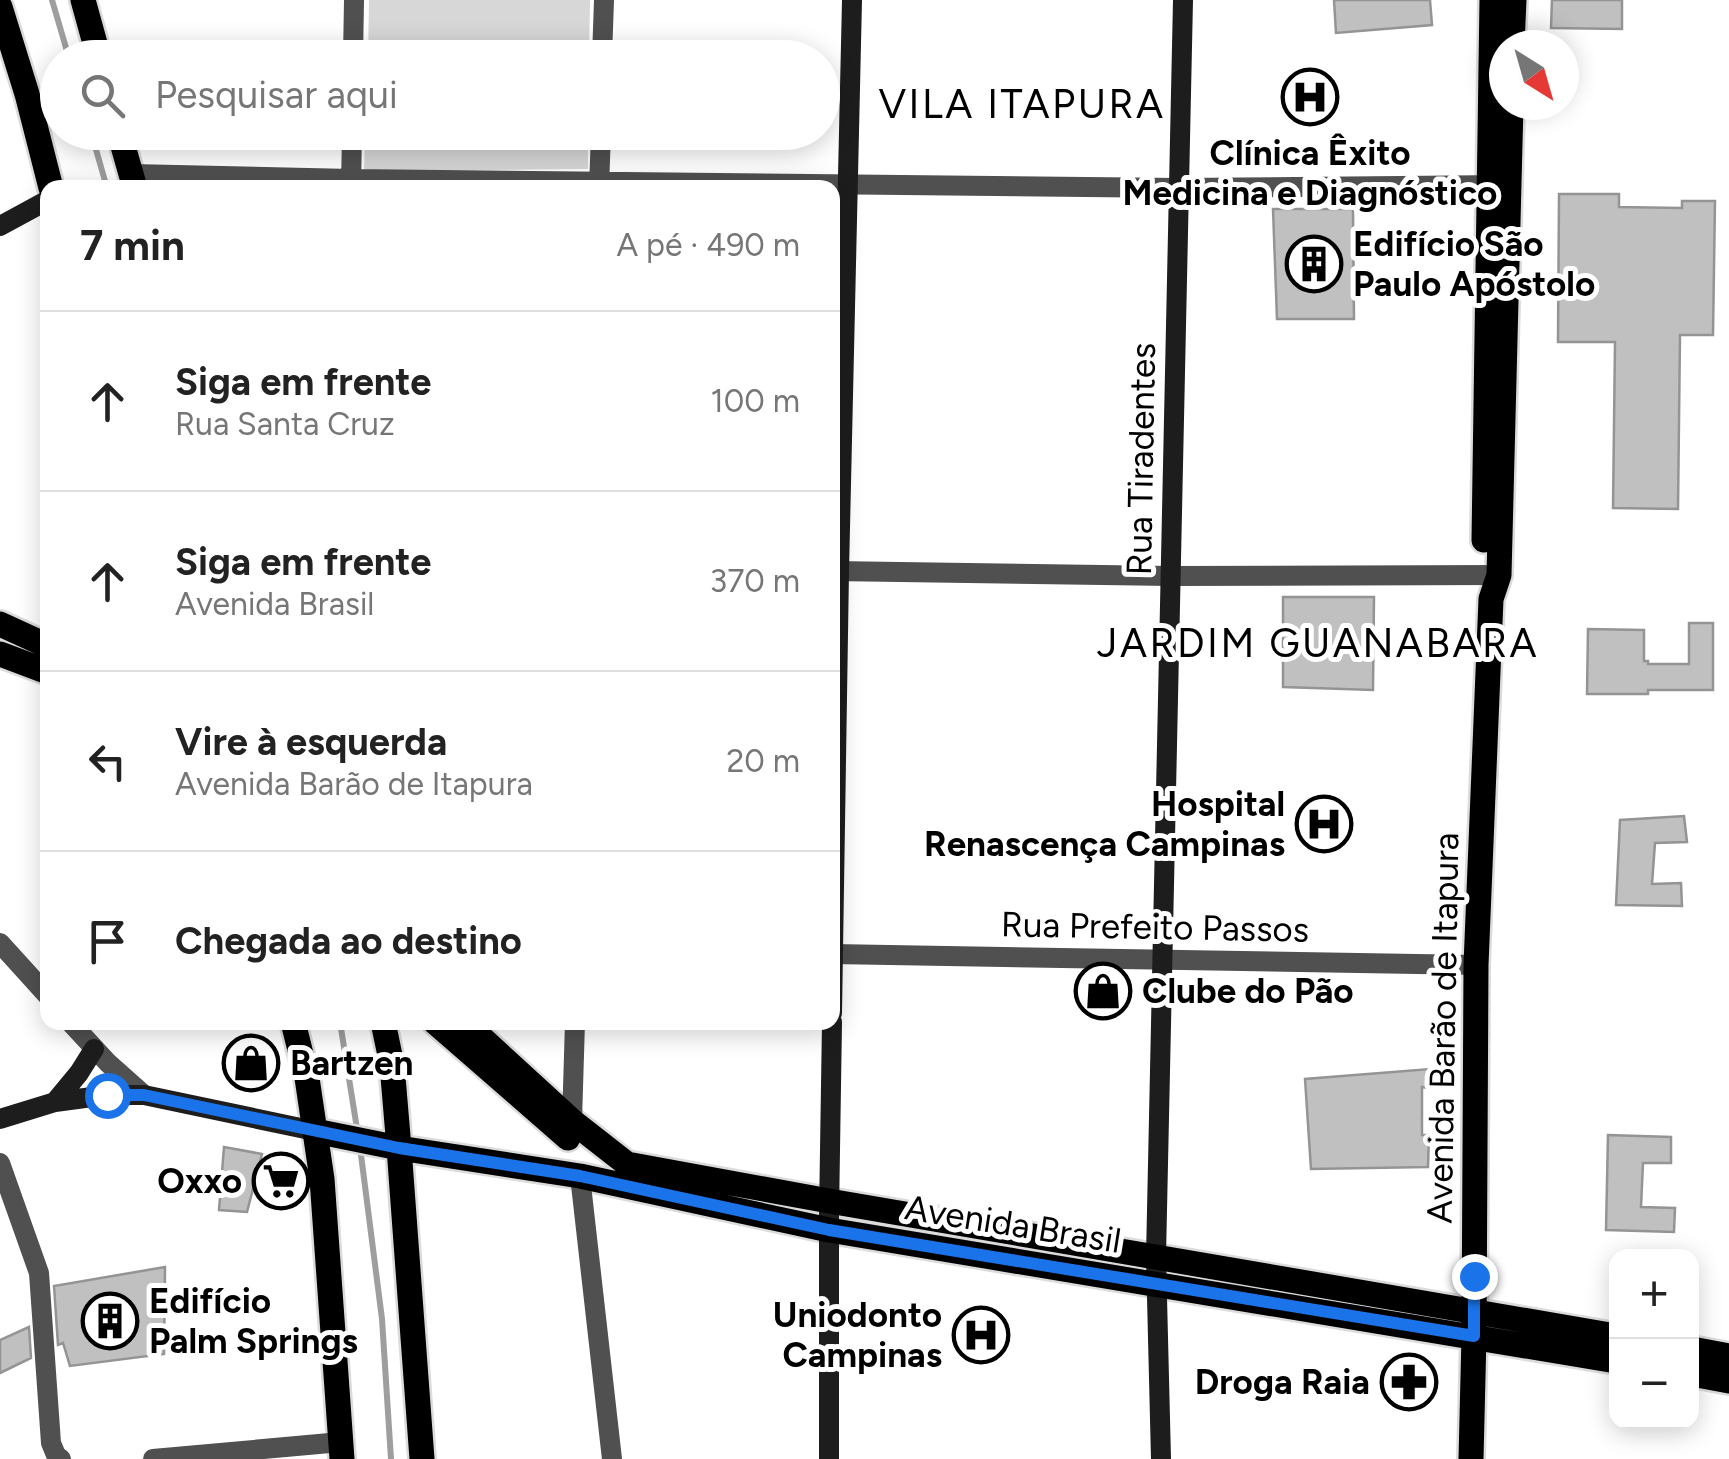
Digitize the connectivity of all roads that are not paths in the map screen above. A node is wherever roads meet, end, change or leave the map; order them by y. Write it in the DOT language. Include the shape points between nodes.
graph roads {
  1 [pos="354,0"];
  2 [pos="604,0"];
  3 [pos="852,0"];
  4 [pos="1183,0"];
  5 [pos="1492,0"];
  6 [pos="1514,0"];
  7 [pos="90,7"];
  8 [pos="0,8"];
  9 [pos="1513,30"];
  10 [pos="95,40"];
  11 [pos="353,40"];
  12 [pos="603,40"];
  13 [pos="1509,120"];
  14 [pos="40,146"];
  15 [pos="41,150"];
  16 [pos="125,150"];
  17 [pos="352,150"];
  18 [pos="600,150"];
  19 [pos="50,180"];
  20 [pos="133,180"];
  21 [pos="351,180"];
  22 [pos="599,180"];
  23 [pos="840,185"];
  24 [pos="848,185"];
  25 [pos="1499,186"];
  26 [pos="1179,188"];
  27 [pos="40,204"];
  28 [pos="0,226"];
  29 [pos="840,442"];
  30 [pos="840,571"];
  31 [pos="1172,576"];
  32 [pos="1492,583"];
  33 [pos="0,624"];
  34 [pos="40,642"];
  35 [pos="0,654"];
  36 [pos="40,669"];
  37 [pos="0,943"];
  38 [pos="840,954"];
  39 [pos="1162,960"];
  40 [pos="1476,964"];
  41 [pos="40,987"];
  42 [pos="77,1030"];
  43 [pos="295,1030"];
  44 [pos="385,1030"];
  45 [pos="444,1030"];
  46 [pos="473,1030"];
  47 [pos="575,1030"];
  48 [pos="832,1030"];
  49 [pos="94,1049"];
  50 [pos="144,1095"];
  51 [pos="55,1102"];
  52 [pos="0,1120"];
  53 [pos="572,1122"];
  54 [pos="322,1133"];
  55 [pos="391,1146"];
  56 [pos="0,1163"];
  57 [pos="627,1164"];
  58 [pos="580,1176"];
  59 [pos="829,1201"];
  60 [pos="829,1230"];
  61 [pos="1156,1257"];
  62 [pos="1156,1284"];
  63 [pos="1474,1324"];
  64 [pos="1609,1335"];
  65 [pos="1699,1351"];
  66 [pos="1729,1356"];
  67 [pos="1609,1359"];
  68 [pos="1699,1375"];
  69 [pos="1729,1381"];
  70 [pos="342,1451"];
  71 [pos="62,1459"];
  72 [pos="152,1459"];
  73 [pos="422,1459"];
  74 [pos="612,1459"];
  75 [pos="828,1459"];
  76 [pos="1161,1459"];
  77 [pos="1471,1459"];
  1 -- 11 [label="street"];
  2 -- 12 [label="street"];
  3 -- 24 [label="main road"];
  4 -- 26 [label="main road, Rua Tiradentes"];
  5 -- 25 [label="main road, Avenida Barão de Itapura"];
  6 -- 9 [label="main road"];
  7 -- 10 [label="main road"];
  8 -- 14 [label="main road"];
  13 -- 25 [label="main road, Avenida Barão de Itapura"];
  15 -- 19 [label="main road"];
  16 -- 20 [label="main road"];
  17 -- 21 [label="street"];
  18 -- 22 [label="street"];
  23 -- 24 [label="street"];
  24 -- 26 [label="street"];
  24 -- 29 [label="main road"];
  25 -- 26 [label="street"];
  25 -- 32 [label="main road, Avenida Barão de Itapura"];
  26 -- 31 [label="main road, Rua Tiradentes"];
  27 -- 28 [label="main road"];
  30 -- 31 [label="street"];
  31 -- 32 [label="street"];
  31 -- 39 [label="main road, Rua Tiradentes"];
  32 -- 40 [label="main road, Avenida Barão de Itapura"];
  33 -- 34 [label="main road"];
  35 -- 36 [label="main road"];
  37 -- 41 [label="street"];
  38 -- 39 [label="street, Rua Prefeito Passos"];
  39 -- 40 [label="street, Rua Prefeito Passos"];
  39 -- 61 [label="main road, Rua Tiradentes"];
  40 -- 63 [label="main road, Avenida Barão de Itapura"];
  42 -- 49 [label="street"];
  43 -- 54 [label="main road"];
  44 -- 55 [label="main road" via="392,1065"];
  45 -- 57 [label="main road" via="576,1144"];
  46 -- 53 [label="main road, Avenida Brasil"];
  47 -- 53 [label="street"];
  48 -- 59 [label="main road"];
  49 -- 50 [label="street"];
  49 -- 51 [label="main road"];
  50 -- 51 [label="main road"];
  50 -- 54 [label="main road"];
  51 -- 52 [label="main road"];
  53 -- 57 [label="main road, Avenida Brasil"];
  54 -- 55 [label="main road, Avenida Brasil"];
  54 -- 70 [label="main road"];
  55 -- 58 [label="main road, Avenida Brasil"];
  55 -- 73 [label="main road"];
  56 -- 71 [label="street" via="39,1273 51,1443"];
  57 -- 59 [label="main road, Avenida Brasil"];
  58 -- 60 [label="main road, Avenida Brasil"];
  58 -- 74 [label="street"];
  59 -- 60 [label="main road"];
  59 -- 61 [label="main road, Avenida Brasil"];
  60 -- 62 [label="main road, Avenida Brasil"];
  60 -- 75 [label="main road"];
  61 -- 62 [label="main road, Rua Tiradentes"];
  61 -- 63 [label="main road, Avenida Brasil"];
  62 -- 63 [label="main road, Avenida Brasil"];
  62 -- 76 [label="main road, Rua Tiradentes"];
  63 -- 64 [label="main road, Avenida Brasil"];
  63 -- 67 [label="main road, Avenida Brasil"];
  63 -- 77 [label="main road, Avenida Barão de Itapura"];
  65 -- 66 [label="main road"];
  68 -- 69 [label="main road"];
  70 -- 72 [label="street"];
}
